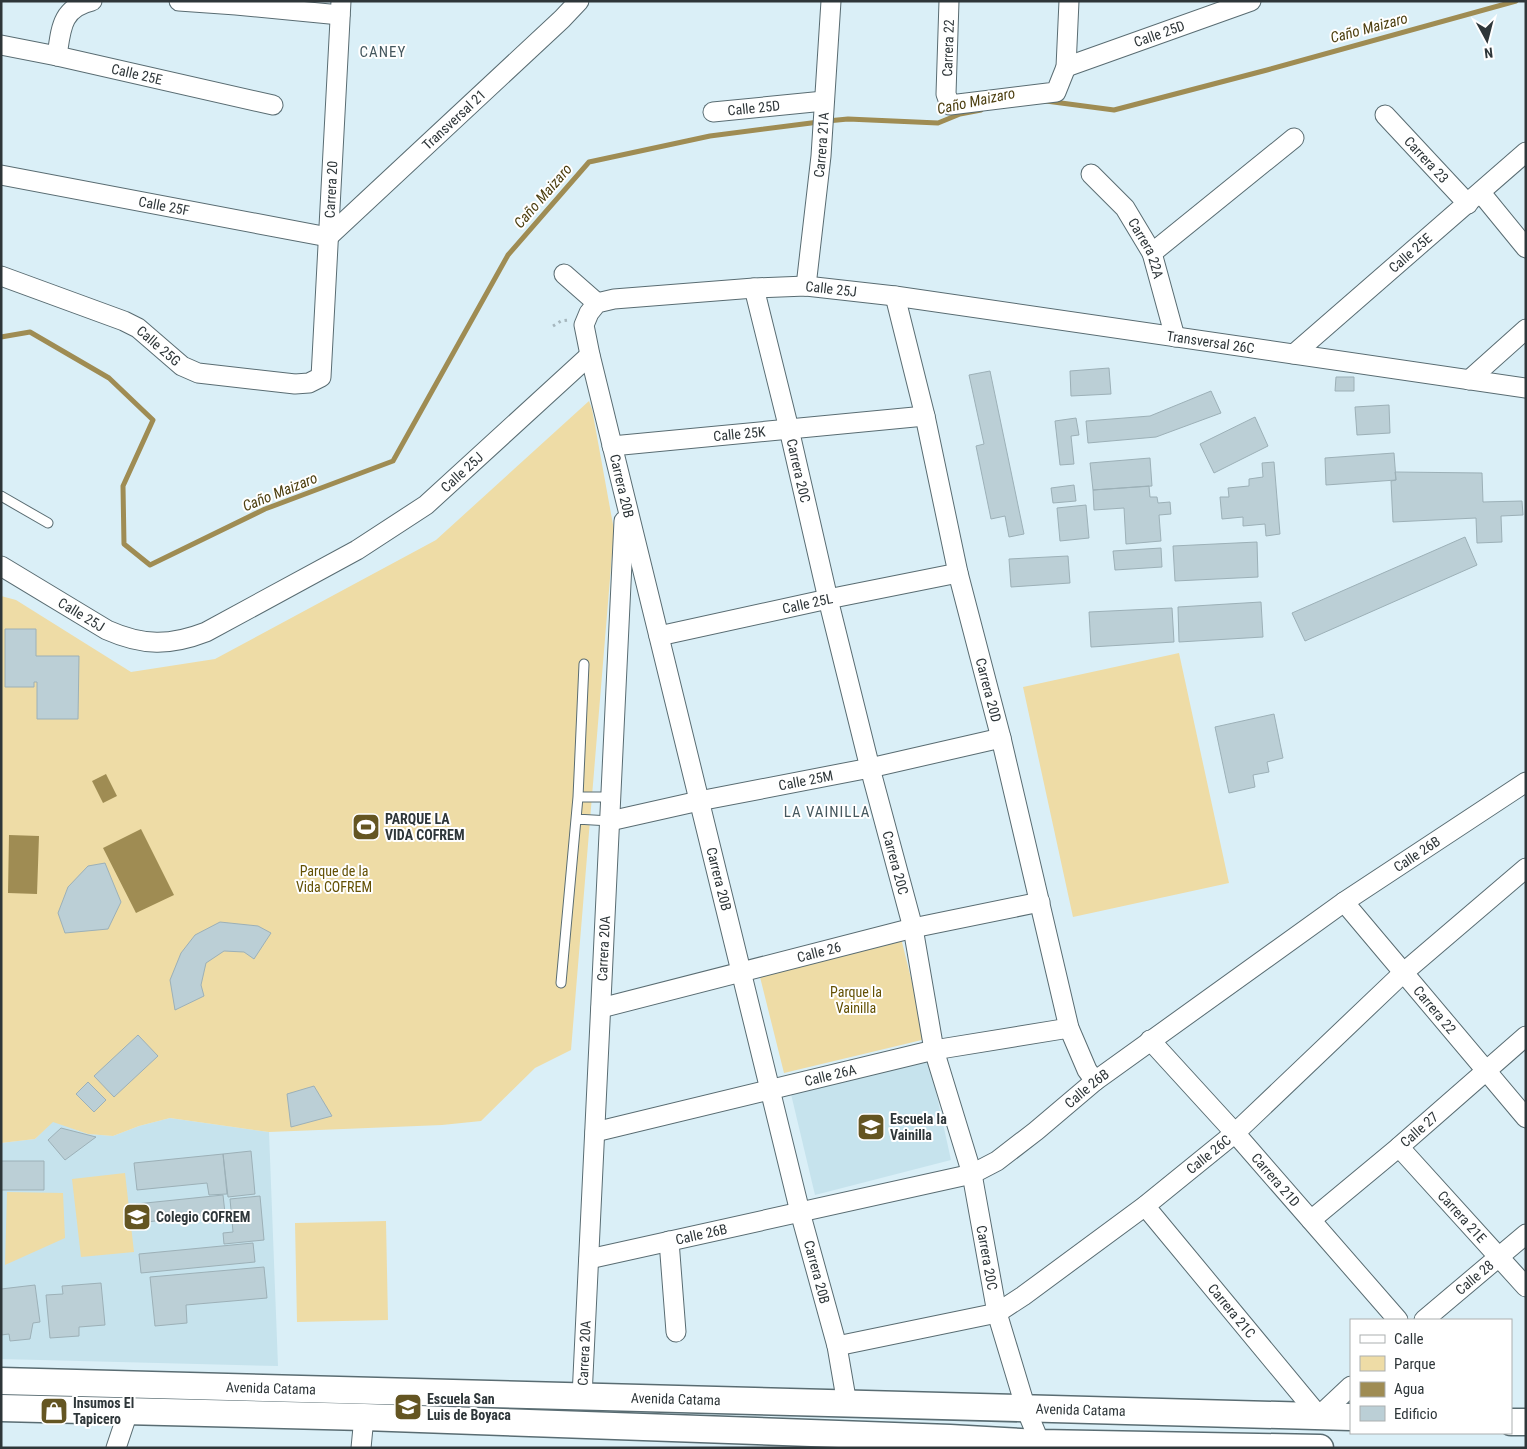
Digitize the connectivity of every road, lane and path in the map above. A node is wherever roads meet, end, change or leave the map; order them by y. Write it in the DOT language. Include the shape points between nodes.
graph roads {
  1 [pos="92,1"];
  2 [pos="180,1"];
  3 [pos="579,1"];
  4 [pos="831,1"];
  5 [pos="949,1"];
  6 [pos="1069,1"];
  7 [pos="1251,1"];
  8 [pos="341,8"];
  9 [pos="1,45"];
  10 [pos="57,56"];
  11 [pos="1066,67"];
  12 [pos="273,105"];
  13 [pos="824,107"];
  14 [pos="713,112"];
  15 [pos="1385,115"];
  16 [pos="1294,138"];
  17 [pos="1526,152"];
  18 [pos="1091,174"];
  19 [pos="1,175"];
  20 [pos="1475,198"];
  21 [pos="328,237"];
  22 [pos="1526,248"];
  23 [pos="1152,253"];
  24 [pos="564,274"];
  25 [pos="1,276"];
  26 [pos="806,286"];
  27 [pos="754,288"];
  28 [pos="896,296"];
  29 [pos="597,303"];
  30 [pos="1526,329"];
  31 [pos="1175,337"];
  32 [pos="1294,354"];
  33 [pos="590,355"];
  34 [pos="320,377"];
  35 [pos="1469,380"];
  36 [pos="1526,388"];
  37 [pos="926,416"];
  38 [pos="789,429"];
  39 [pos="612,446"];
  40 [pos="1,496"];
  41 [pos="625,501"];
  42 [pos="48,523"];
  43 [pos="1,566"];
  44 [pos="958,573"];
  45 [pos="828,599"];
  46 [pos="659,636"];
  47 [pos="584,664"];
  48 [pos="1001,738"];
  49 [pos="870,768"];
  50 [pos="1526,782"];
  51 [pos="578,797"];
  52 [pos="611,797"];
  53 [pos="699,801"];
  54 [pos="576,818"];
  55 [pos="610,821"];
  56 [pos="1526,868"];
  57 [pos="1040,902"];
  58 [pos="1344,902"];
  59 [pos="913,928"];
  60 [pos="741,971"];
  61 [pos="1404,972"];
  62 [pos="561,983"];
  63 [pos="601,1008"];
  64 [pos="1069,1028"];
  65 [pos="1526,1036"];
  66 [pos="1150,1040"];
  67 [pos="934,1050"];
  68 [pos="1486,1070"];
  69 [pos="1095,1081"];
  70 [pos="770,1090"];
  71 [pos="1526,1118"];
  72 [pos="595,1132"];
  73 [pos="1235,1133"];
  74 [pos="1399,1147"];
  75 [pos="972,1174"];
  76 [pos="1145,1206"];
  77 [pos="800,1212"];
  78 [pos="1311,1220"];
  79 [pos="1526,1234"];
  80 [pos="669,1241"];
  81 [pos="1500,1257"];
  82 [pos="589,1260"];
  83 [pos="1526,1287"];
  84 [pos="997,1312"];
  85 [pos="1397,1319"];
  86 [pos="1425,1319"];
  87 [pos="676,1332"];
  88 [pos="837,1346"];
  89 [pos="1,1381"];
  90 [pos="1350,1387"];
  91 [pos="582,1397"];
  92 [pos="847,1404"];
  93 [pos="1,1408"];
  94 [pos="1026,1409"];
  95 [pos="128,1412"];
  96 [pos="1319,1416"];
  97 [pos="364,1417"];
  98 [pos="1350,1417"];
  99 [pos="950,1443"];
  100 [pos="1040,1446"];
  101 [pos="1163,1446"];
  102 [pos="116,1448"];
  103 [pos="361,1448"];
  104 [pos="1310,1448"];
  105 [pos="1320,1448"];
  1 -- 10 [label="street" via="69,13 61,26"];
  2 -- 8 [label="street"];
  3 -- 21 [label="street, Transversal 21"];
  4 -- 13 [label="street, Carrera 21A"];
  5 -- 11 [label="street, Carrera 22" via="946,94 950,105 1056,92"];
  6 -- 11 [label="street"];
  7 -- 11 [label="street, Calle 25D"];
  8 -- 21 [label="street, Carrera 20"];
  9 -- 10 [label="street, Calle 25E"];
  10 -- 12 [label="street, Calle 25E"];
  13 -- 14 [label="street, Calle 25D"];
  13 -- 26 [label="street, Carrera 21A"];
  15 -- 20 [label="street, Carrera 23"];
  16 -- 23 [label="street"];
  17 -- 20 [label="street, Calle 25E"];
  18 -- 23 [label="street, Carrera 22A" via="1125,208"];
  19 -- 21 [label="street, Calle 25F"];
  20 -- 22 [label="street, Carrera 23"];
  20 -- 32 [label="street, Calle 25E"];
  21 -- 34 [label="street, Carrera 20"];
  23 -- 31 [label="street, Carrera 22A"];
  24 -- 29 [label="street"];
  25 -- 34 [label="street, Calle 25G" via="124,321 138,328 182,366 198,373 294,384 309,383"];
  26 -- 27 [label="street, Calle 25J"];
  26 -- 28 [label="street, Calle 25J"];
  27 -- 29 [label="street, Calle 25J"];
  27 -- 38 [label="street, Carrera 20C"];
  28 -- 31 [label="street, Transversal 26C"];
  28 -- 37 [label="street, Carrera 20D"];
  29 -- 33 [label="street" via="584,325"];
  30 -- 35 [label="street"];
  31 -- 32 [label="street, Transversal 26C"];
  32 -- 35 [label="street, Transversal 26C"];
  33 -- 39 [label="street, Carrera 20B"];
  33 -- 43 [label="street, Calle 25J" via="426,504 357,550 191,638 148,642 120,636"];
  35 -- 36 [label="street, Transversal 26C"];
  37 -- 38 [label="street, Calle 25K"];
  37 -- 44 [label="street, Carrera 20D"];
  38 -- 39 [label="street, Calle 25K"];
  38 -- 45 [label="street, Carrera 20C"];
  39 -- 41 [label="street, Carrera 20B"];
  40 -- 42 [label="lane"];
  41 -- 46 [label="street, Carrera 20B"];
  41 -- 52 [label="street, Carrera 20A"];
  44 -- 45 [label="street, Calle 25L"];
  44 -- 48 [label="street, Carrera 20D"];
  45 -- 46 [label="street, Calle 25L"];
  45 -- 49 [label="street, Carrera 20C"];
  46 -- 53 [label="street, Carrera 20B"];
  47 -- 51 [label="lane"];
  48 -- 49 [label="street, Calle 25M"];
  48 -- 57 [label="street, Carrera 20D"];
  49 -- 53 [label="street, Calle 25M"];
  49 -- 59 [label="street, Carrera 20C"];
  50 -- 58 [label="street, Calle 26B"];
  51 -- 52 [label="lane"];
  51 -- 54 [label="lane"];
  52 -- 55 [label="street, Carrera 20A"];
  53 -- 55 [label="street, Calle 25M"];
  53 -- 60 [label="street, Carrera 20B"];
  54 -- 55 [label="lane"];
  54 -- 62 [label="lane"];
  55 -- 63 [label="street, Carrera 20A"];
  56 -- 61 [label="street, Calle 26C"];
  57 -- 59 [label="street, Calle 26"];
  57 -- 64 [label="street, Carrera 20D"];
  58 -- 61 [label="street, Carrera 22"];
  58 -- 66 [label="street, Calle 26B"];
  59 -- 60 [label="street, Calle 26"];
  59 -- 67 [label="street, Carrera 20C"];
  60 -- 63 [label="street, Calle 26"];
  60 -- 70 [label="street, Carrera 20B"];
  61 -- 68 [label="street, Carrera 22"];
  61 -- 73 [label="street, Calle 26C"];
  63 -- 72 [label="street, Carrera 20A"];
  64 -- 67 [label="street, Calle 26A"];
  64 -- 69 [label="street, Carrera 20D"];
  65 -- 68 [label="street, Calle 27"];
  66 -- 69 [label="street, Calle 26B"];
  66 -- 73 [label="street, Carrera 21D"];
  67 -- 70 [label="street, Calle 26A"];
  67 -- 75 [label="street, Carrera 20C"];
  68 -- 71 [label="street, Carrera 22"];
  68 -- 74 [label="street, Calle 27"];
  69 -- 75 [label="street, Calle 26B" via="1036,1131"];
  70 -- 72 [label="street, Calle 26A"];
  70 -- 77 [label="street, Carrera 20B"];
  72 -- 82 [label="street, Carrera 20A"];
  73 -- 76 [label="street, Calle 26C"];
  73 -- 78 [label="street, Carrera 21D"];
  74 -- 78 [label="street, Calle 27"];
  74 -- 81 [label="street, Carrera 21E"];
  75 -- 77 [label="street, Calle 26B"];
  75 -- 84 [label="street, Carrera 20C"];
  76 -- 84 [label="street, Calle 26C"];
  76 -- 96 [label="street, Carrera 21C"];
  77 -- 80 [label="street, Calle 26B"];
  77 -- 88 [label="street, Carrera 20B"];
  78 -- 85 [label="street, Carrera 21D"];
  79 -- 81 [label="street, Calle 28"];
  80 -- 82 [label="street, Calle 26B"];
  80 -- 87 [label="street"];
  81 -- 83 [label="street, Carrera 21E"];
  81 -- 86 [label="street, Calle 28"];
  82 -- 91 [label="street, Carrera 20A"];
  84 -- 88 [label="street, Calle 26C"];
  84 -- 94 [label="street, Carrera 20C"];
  88 -- 92 [label="street, Carrera 20B"];
  89 -- 91 [label="main road, Avenida Catama"];
  90 -- 96 [label="street"];
  91 -- 92 [label="main road, Avenida Catama"];
  92 -- 94 [label="main road, Avenida Catama"];
  93 -- 95 [label="main road, Avenida Catama"];
  94 -- 96 [label="main road, Avenida Catama"];
  94 -- 100 [label="street, Carrera 20C"];
  95 -- 97 [label="main road, Avenida Catama"];
  95 -- 102 [label="street"];
  96 -- 98 [label="main road, Avenida Catama"];
  97 -- 99 [label="main road, Avenida Catama"];
  97 -- 103 [label="street"];
  99 -- 100 [label="main road, Avenida Catama"];
  100 -- 101 [label="main road, Avenida Catama"];
  101 -- 104 [label="main road, Avenida Catama"];
  104 -- 105 [label="main road, Avenida Catama"];
}
